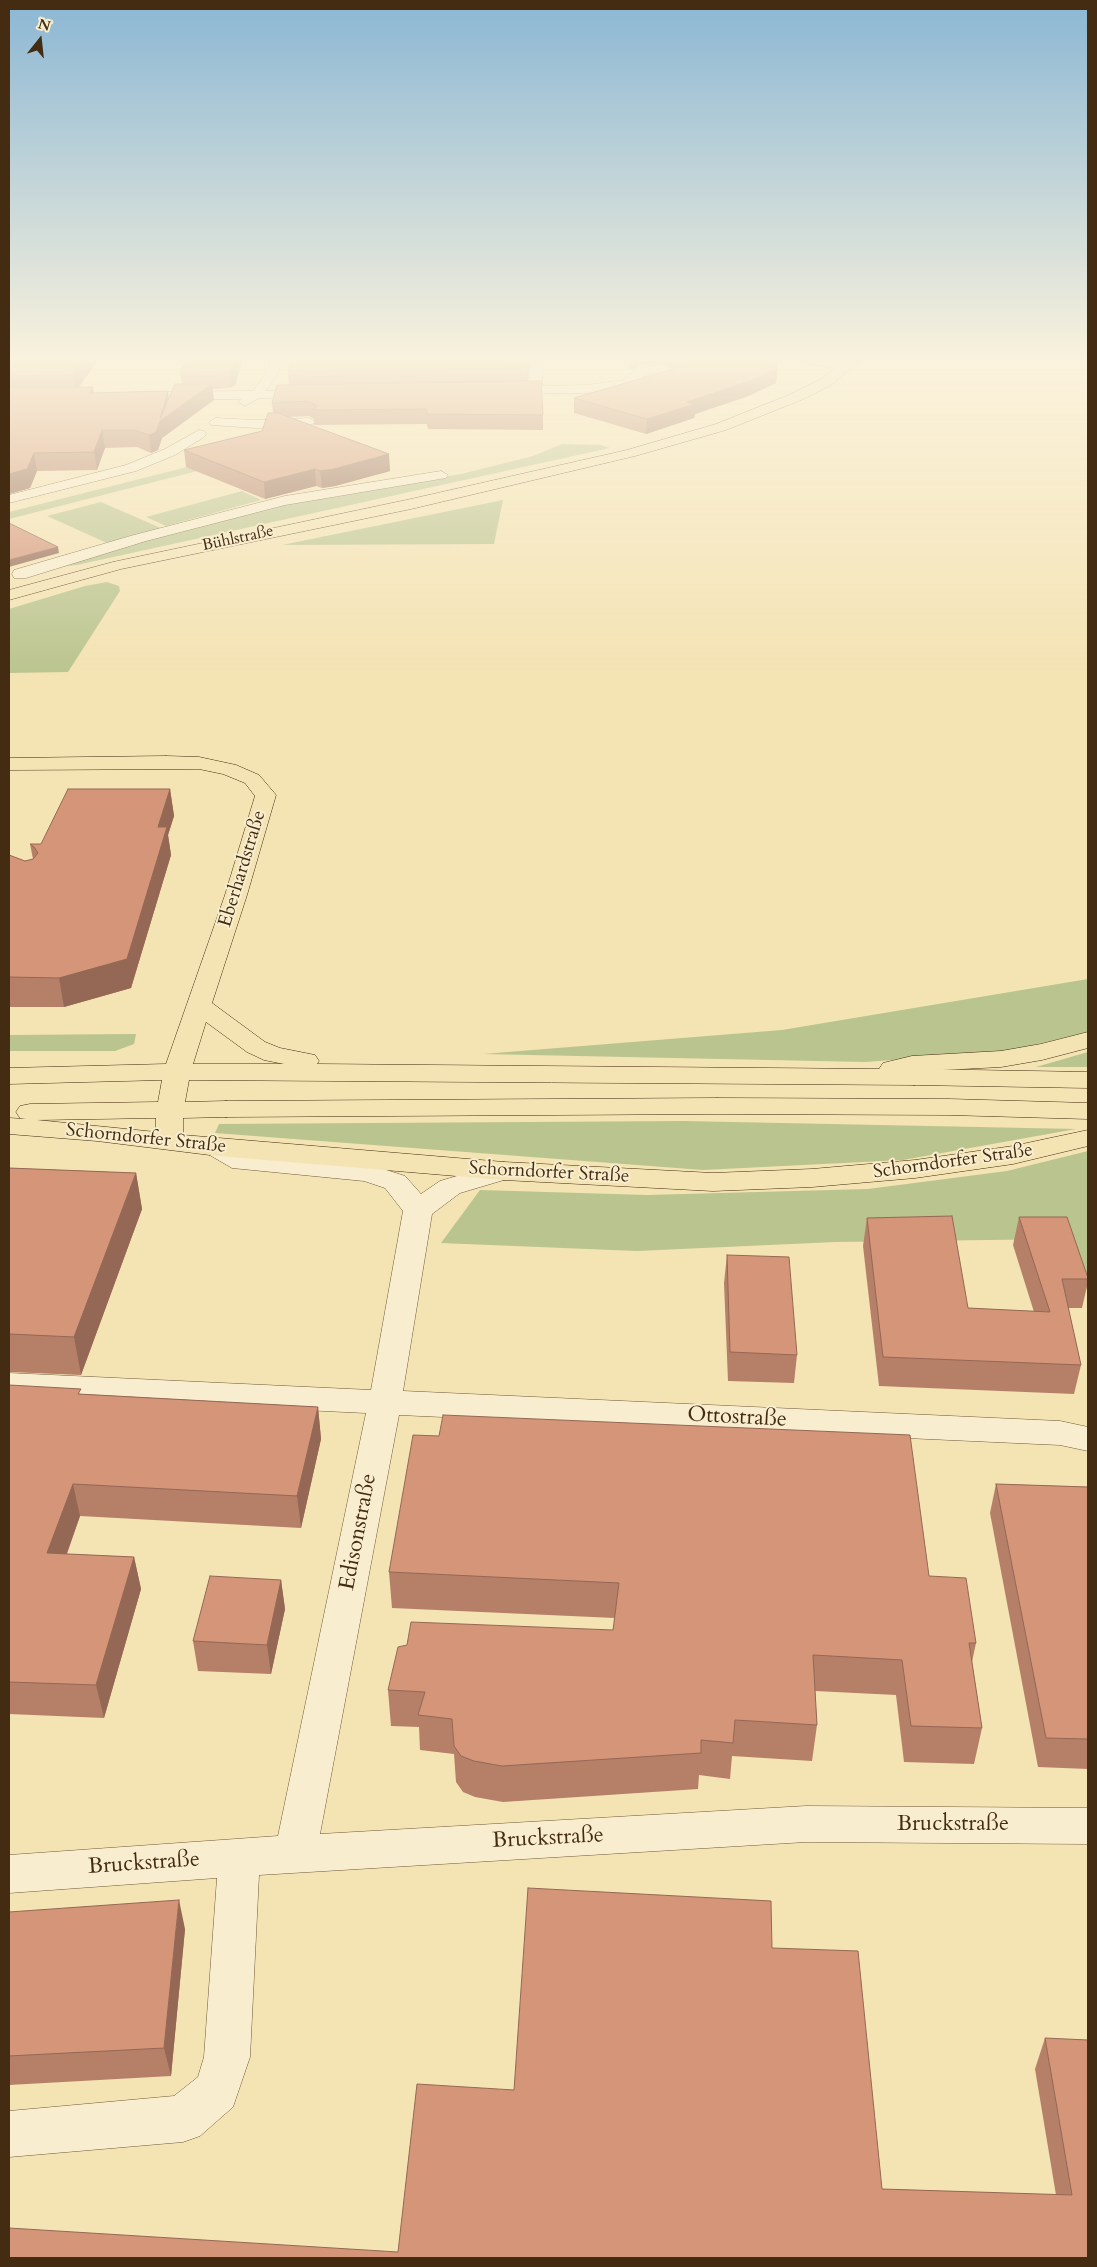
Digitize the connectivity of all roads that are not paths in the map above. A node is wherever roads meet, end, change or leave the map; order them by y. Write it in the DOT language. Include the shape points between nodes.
graph roads {
  1 [pos="136,466"];
  2 [pos="578,466"];
  3 [pos="440,475"];
  4 [pos="9,499"];
  5 [pos="14,575"];
  6 [pos="48,585"];
  7 [pos="9,595"];
  8 [pos="9,764"];
  9 [pos="199,1004"];
  10 [pos="1088,1040"];
  11 [pos="177,1072"];
  12 [pos="387,1072"];
  13 [pos="9,1076"];
  14 [pos="864,1076"];
  15 [pos="1088,1080"];
  16 [pos="170,1109"];
  17 [pos="1079,1110"];
  18 [pos="9,1113"];
  19 [pos="9,1126"];
  20 [pos="1088,1138"];
  21 [pos="170,1142"];
  22 [pos="218,1148"];
  23 [pos="504,1171"];
  24 [pos="418,1210"];
  25 [pos="9,1386"];
  26 [pos="385,1402"];
  27 [pos="1088,1440"];
  28 [pos="1088,1826"];
  29 [pos="295,1854"];
  30 [pos="239,1858"];
  31 [pos="9,1874"];
  32 [pos="9,2134"];
  1 -- 4 [label="street"];
  2 -- 6 [label="main road, Bühlstraße" via="189,550"];
  3 -- 5 [label="street, Bühlstraße" via="285,501 140,538"];
  5 -- 6 [label="street, Bühlstraße"];
  6 -- 7 [label="main road, Bühlstraße"];
  8 -- 9 [label="main road, Eberhardstraße" via="200,763 229,769 252,779 266,796"];
  9 -- 11 [label="main road, Eberhardstraße"];
  9 -- 12 [label="main road" via="256,1047 273,1054"];
  10 -- 14 [label="main road" via="1001,1059 912,1064"];
  11 -- 12 [label="main road"];
  11 -- 13 [label="main road"];
  11 -- 16 [label="main road, Eberhardstraße"];
  12 -- 14 [label="main road"];
  14 -- 15 [label="main road"];
  16 -- 17 [label="main road" via="737,1106"];
  16 -- 18 [label="main road"];
  16 -- 21 [label="main road, Eberhardstraße"];
  19 -- 21 [label="main road, Schorndorfer Straße"];
  20 -- 23 [label="main road, Schorndorfer Straße" via="966,1163 812,1178 713,1182"];
  21 -- 22 [label="main road, Schorndorfer Straße"];
  22 -- 23 [label="main road, Schorndorfer Straße"];
  22 -- 24 [label="street" via="242,1162 367,1173 395,1182"];
  23 -- 24 [label="street" via="450,1187"];
  24 -- 26 [label="street, Edisonstraße"];
  25 -- 26 [label="street, Ottostraße"];
  26 -- 27 [label="street, Ottostraße" via="1060,1433"];
  26 -- 29 [label="street, Edisonstraße"];
  28 -- 29 [label="street, Bruckstraße" via="806,1824"];
  29 -- 30 [label="street, Bruckstraße"];
  30 -- 31 [label="street, Bruckstraße"];
  30 -- 32 [label="street" via="227,2058 217,2091 182,2119"];
}
